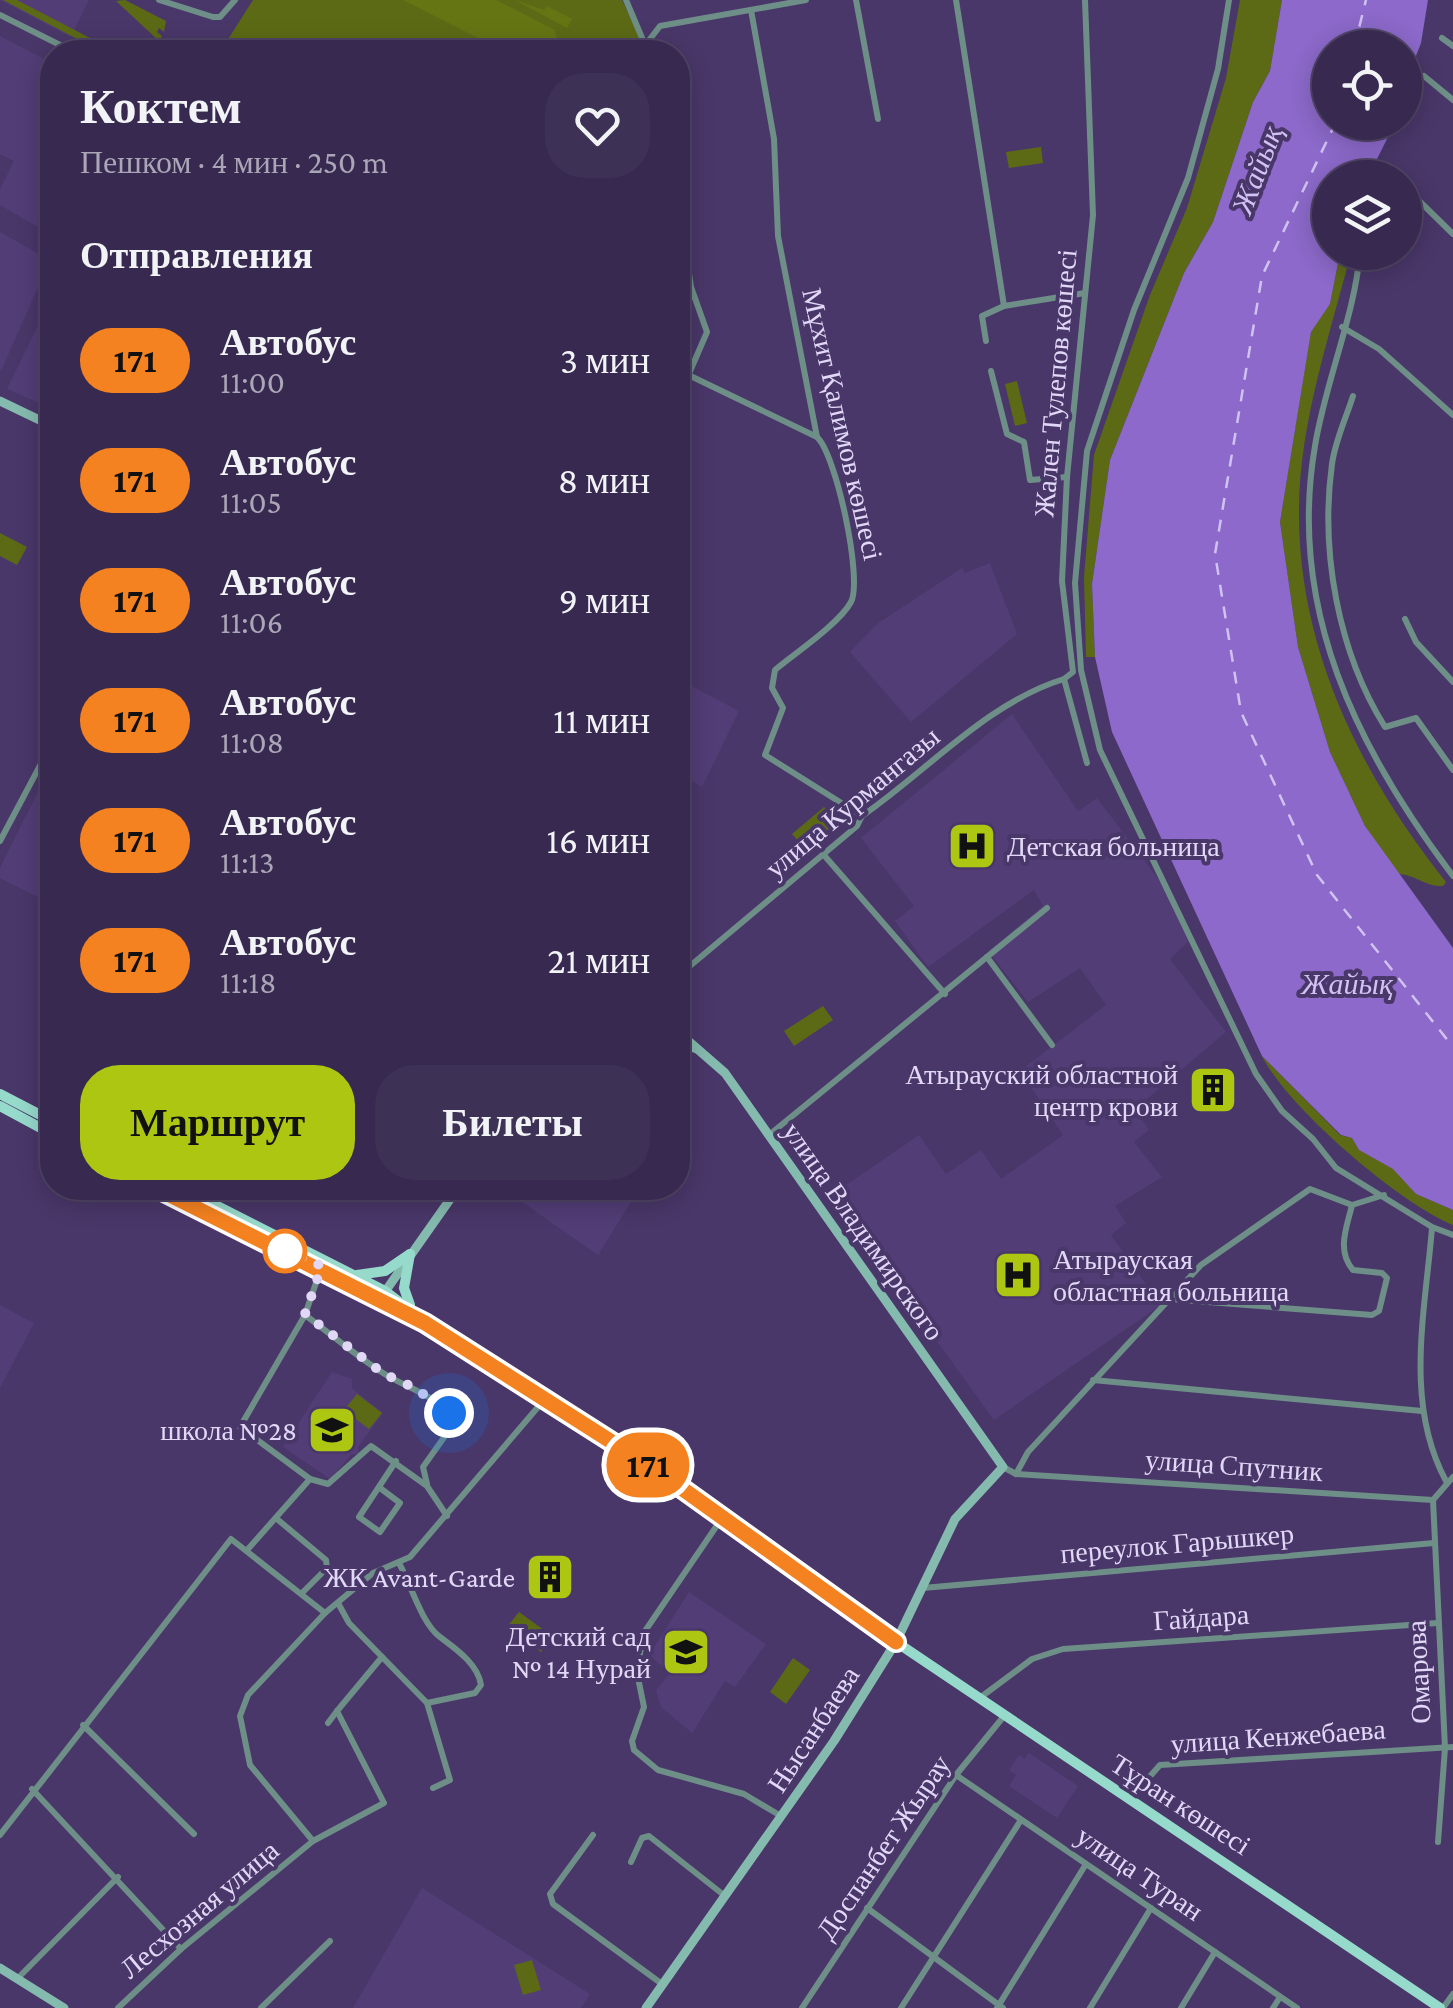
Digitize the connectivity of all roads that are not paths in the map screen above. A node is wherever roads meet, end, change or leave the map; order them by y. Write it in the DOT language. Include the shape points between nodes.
graph roads {
  1 [pos="159,0"];
  2 [pos="235,0"];
  3 [pos="626,0"];
  4 [pos="806,0"];
  5 [pos="856,0"];
  6 [pos="956,0"];
  7 [pos="1085,0"];
  8 [pos="1229,0"];
  9 [pos="750,10"];
  10 [pos="0,16"];
  11 [pos="1442,38"];
  12 [pos="49,40"];
  13 [pos="645,40"];
  14 [pos="648,40"];
  15 [pos="1453,46"];
  16 [pos="1424,76"];
  17 [pos="1453,100"];
  18 [pos="878,119"];
  19 [pos="1422,204"];
  20 [pos="1453,234"];
  21 [pos="1357,270"];
  22 [pos="690,280"];
  23 [pos="1085,293"];
  24 [pos="1004,306"];
  25 [pos="1342,327"];
  26 [pos="986,341"];
  27 [pos="690,371"];
  28 [pos="991,371"];
  29 [pos="690,377"];
  30 [pos="1352,396"];
  31 [pos="0,401"];
  32 [pos="1453,415"];
  33 [pos="40,420"];
  34 [pos="817,438"];
  35 [pos="1068,477"];
  36 [pos="1405,620"];
  37 [pos="1064,679"];
  38 [pos="1453,682"];
  39 [pos="1087,763"];
  40 [pos="40,765"];
  41 [pos="1453,770"];
  42 [pos="862,816"];
  43 [pos="0,842"];
  44 [pos="824,854"];
  45 [pos="1453,876"];
  46 [pos="1047,908"];
  47 [pos="987,957"];
  48 [pos="690,966"];
  49 [pos="945,994"];
  50 [pos="690,1041"];
  51 [pos="1052,1045"];
  52 [pos="690,1047"];
  53 [pos="699,1050"];
  54 [pos="0,1094"];
  55 [pos="0,1106"];
  56 [pos="40,1115"];
  57 [pos="40,1128"];
  58 [pos="769,1135"];
  59 [pos="1384,1195"];
  60 [pos="182,1200"];
  61 [pos="204,1200"];
  62 [pos="449,1200"];
  63 [pos="1352,1204"];
  64 [pos="1432,1228"];
  65 [pos="1453,1236"];
  66 [pos="410,1254"];
  67 [pos="323,1264"];
  68 [pos="352,1275"];
  69 [pos="382,1296"];
  70 [pos="1170,1299"];
  71 [pos="413,1310"];
  72 [pos="305,1314"];
  73 [pos="425,1323"];
  74 [pos="1093,1380"];
  75 [pos="544,1399"];
  76 [pos="1422,1411"];
  77 [pos="396,1461"];
  78 [pos="1003,1467"];
  79 [pos="1016,1474"];
  80 [pos="310,1479"];
  81 [pos="1450,1479"];
  82 [pos="427,1486"];
  83 [pos="380,1488"];
  84 [pos="1433,1500"];
  85 [pos="447,1516"];
  86 [pos="722,1517"];
  87 [pos="276,1519"];
  88 [pos="1434,1543"];
  89 [pos="248,1549"];
  90 [pos="400,1565"];
  91 [pos="924,1588"];
  92 [pos="302,1593"];
  93 [pos="338,1603"];
  94 [pos="325,1613"];
  95 [pos="1438,1623"];
  96 [pos="896,1642"];
  97 [pos="382,1657"];
  98 [pos="981,1697"];
  99 [pos="427,1704"];
  100 [pos="337,1711"];
  101 [pos="1005,1715"];
  102 [pos="328,1723"];
  103 [pos="83,1725"];
  104 [pos="1449,1747"];
  105 [pos="956,1776"];
  106 [pos="432,1788"];
  107 [pos="32,1789"];
  108 [pos="1130,1799"];
  109 [pos="783,1816"];
  110 [pos="1022,1820"];
  111 [pos="194,1834"];
  112 [pos="0,1835"];
  113 [pos="593,1836"];
  114 [pos="312,1841"];
  115 [pos="1438,1842"];
  116 [pos="630,1862"];
  117 [pos="1086,1864"];
  118 [pos="118,1876"];
  119 [pos="725,1896"];
  120 [pos="867,1907"];
  121 [pos="1151,1908"];
  122 [pos="330,1941"];
  123 [pos="181,1948"];
  124 [pos="1215,1952"];
  125 [pos="934,1956"];
  126 [pos="0,1968"];
  127 [pos="17,1979"];
  128 [pos="662,1984"];
  129 [pos="1453,1994"];
  130 [pos="1280,1996"];
  131 [pos="1000,2007"];
  132 [pos="64,2008"];
  133 [pos="118,2008"];
  134 [pos="261,2008"];
  135 [pos="646,2008"];
  136 [pos="802,2008"];
  137 [pos="901,2008"];
  138 [pos="1090,2008"];
  139 [pos="1182,2008"];
  140 [pos="1273,2008"];
  141 [pos="1297,2008"];
  142 [pos="1441,2008"];
  1 -- 2 [label="street" via="213,17"];
  3 -- 13 [label="street"];
  4 -- 9 [label="street"];
  5 -- 18 [label="street"];
  6 -- 24 [label="street"];
  7 -- 23 [label="street, Жален Тулепов көшесі" via="1093,215"];
  8 -- 59 [label="street" via="1188,178 1087,450 1075,583 1080,670 1100,750 1256,1074 1336,1168"];
  9 -- 14 [label="street" via="660,26"];
  9 -- 34 [label="street, Мұхит Қалимов көшесі" via="774,139 778,236"];
  10 -- 12 [label="street"];
  11 -- 15 [label="street"];
  16 -- 17 [label="street"];
  19 -- 20 [label="street"];
  21 -- 25 [label="street"];
  22 -- 27 [label="street" via="707,332"];
  23 -- 24 [label="street"];
  23 -- 35 [label="street, Жален Тулепов көшесі"];
  24 -- 26 [label="street" via="982,316"];
  25 -- 32 [label="street" via="1378,349"];
  25 -- 45 [label="street" via="1310,490 1318,622 1376,759"];
  28 -- 35 [label="street" via="1007,434 1024,442 1030,480"];
  29 -- 34 [label="street"];
  30 -- 41 [label="street" via="1332,460 1328,551 1354,660 1385,727 1416,718"];
  31 -- 33 [label="street"];
  34 -- 42 [label="street, Мұхит Қалимов көшесі" via="831,458 855,581 851,602 774,670 772,688 783,708 765,756"];
  35 -- 37 [label="street, Жален Тулепов көшесі" via="1062,581 1072,672"];
  36 -- 38 [label="street"];
  37 -- 39 [label="street, Жален Тулепов көшесі"];
  37 -- 42 [label="street, улица Курмангазы" via="1040,686 980,726"];
  40 -- 43 [label="street"];
  42 -- 44 [label="street, улица Курмангазы"];
  44 -- 48 [label="street, улица Курмангазы"];
  44 -- 49 [label="street"];
  46 -- 47 [label="street"];
  47 -- 49 [label="street"];
  47 -- 51 [label="street"];
  49 -- 58 [label="street"];
  50 -- 53 [label="street, улица Владимирского"];
  52 -- 53 [label="street"];
  53 -- 58 [label="street, улица Владимирского" via="725,1073"];
  54 -- 56 [label="main road"];
  55 -- 57 [label="main road"];
  58 -- 78 [label="street, улица Владимирского"];
  59 -- 63 [label="street"];
  59 -- 64 [label="street"];
  60 -- 67 [label="main road"];
  61 -- 67 [label="main road"];
  62 -- 66 [label="street"];
  63 -- 70 [label="street" via="1310,1188 1300,1192 1201,1264"];
  63 -- 70 [label="street" via="1342,1244 1346,1263 1386,1278 1372,1316"];
  64 -- 65 [label="street"];
  64 -- 76 [label="street" via="1418,1387"];
  66 -- 68 [label="main road" via="385,1271"];
  66 -- 69 [label="street"];
  66 -- 71 [label="main road" via="404,1288"];
  67 -- 68 [label="main road"];
  67 -- 69 [label="main road"];
  67 -- 72 [label="street"];
  68 -- 69 [label="main road"];
  69 -- 71 [label="main road"];
  69 -- 73 [label="main road"];
  70 -- 74 [label="street"];
  71 -- 73 [label="main road"];
  72 -- 80 [label="street" via="240,1426"];
  72 -- 82 [label="street" via="449,1413 455,1422 423,1467"];
  73 -- 75 [label="main road"];
  74 -- 76 [label="street"];
  74 -- 79 [label="street"];
  75 -- 85 [label="street, Лесхозная улица"];
  75 -- 86 [label="main road"];
  76 -- 81 [label="street" via="1435,1461"];
  77 -- 80 [label="street" via="370,1446 328,1484"];
  77 -- 82 [label="street"];
  77 -- 83 [label="street"];
  78 -- 79 [label="street, улица Спутник"];
  78 -- 91 [label="street, Нысанбаева" via="955,1519"];
  79 -- 84 [label="street, улица Спутник"];
  80 -- 87 [label="street"];
  81 -- 84 [label="street"];
  82 -- 85 [label="street"];
  83 -- 83 [label="street" via="359,1517 380,1532 400,1503"];
  84 -- 88 [label="street, Омарова"];
  85 -- 90 [label="street, Лесхозная улица"];
  86 -- 96 [label="main road"];
  86 -- 109 [label="street" via="643,1634 637,1673 644,1707 632,1741 658,1770 744,1794"];
  87 -- 89 [label="street"];
  87 -- 92 [label="street" via="326,1560 327,1568"];
  88 -- 91 [label="street, переулок Гарышкер"];
  88 -- 95 [label="street, Омарова"];
  89 -- 92 [label="street"];
  89 -- 103 [label="street" via="230,1539"];
  90 -- 93 [label="street, Лесхозная улица" via="373,1573"];
  90 -- 99 [label="street" via="436,1636 480,1675 475,1693"];
  91 -- 96 [label="street, Нысанбаева"];
  92 -- 94 [label="street"];
  93 -- 94 [label="street, Лесхозная улица"];
  93 -- 97 [label="street"];
  94 -- 114 [label="street, Лесхозная улица" via="248,1695 240,1716 250,1766"];
  95 -- 98 [label="street, Гайдара" via="1063,1649 1022,1666"];
  95 -- 104 [label="street, Омарова"];
  96 -- 98 [label="main road, Тұран көшесі"];
  96 -- 109 [label="street, Нысанбаева"];
  97 -- 99 [label="street"];
  97 -- 100 [label="street"];
  98 -- 101 [label="main road, Тұран көшесі"];
  99 -- 106 [label="street" via="450,1780"];
  100 -- 102 [label="street"];
  100 -- 114 [label="street" via="384,1802"];
  101 -- 105 [label="street, Доспанбет Жырау"];
  101 -- 108 [label="main road, Тұран көшесі"];
  103 -- 107 [label="street"];
  103 -- 111 [label="street"];
  104 -- 108 [label="street, улица Кенжебаева" via="1160,1765"];
  104 -- 115 [label="street, Омарова"];
  105 -- 110 [label="street, улица Туран"];
  105 -- 120 [label="street, Доспанбет Жырау"];
  107 -- 112 [label="street"];
  107 -- 118 [label="street"];
  108 -- 142 [label="main road, Тұран көшесі"];
  109 -- 119 [label="street, Нысанбаева"];
  110 -- 117 [label="street, улица Туран"];
  110 -- 125 [label="street"];
  113 -- 128 [label="street" via="550,1894 554,1904"];
  114 -- 123 [label="street, Лесхозная улица"];
  116 -- 119 [label="street" via="649,1836"];
  117 -- 121 [label="street, улица Туран"];
  117 -- 131 [label="street"];
  118 -- 123 [label="street"];
  118 -- 127 [label="street"];
  119 -- 128 [label="street, Нысанбаева"];
  120 -- 125 [label="street"];
  120 -- 136 [label="street, Доспанбет Жырау"];
  121 -- 124 [label="street, улица Туран"];
  121 -- 138 [label="street"];
  122 -- 134 [label="street"];
  123 -- 133 [label="street, Лесхозная улица"];
  124 -- 130 [label="street, улица Туран"];
  124 -- 139 [label="street"];
  125 -- 131 [label="street"];
  125 -- 137 [label="street"];
  126 -- 127 [label="street"];
  127 -- 132 [label="street"];
  128 -- 135 [label="street, Нысанбаева"];
  129 -- 142 [label="street"];
  130 -- 140 [label="street"];
  130 -- 141 [label="street, улица Туран"];
}
